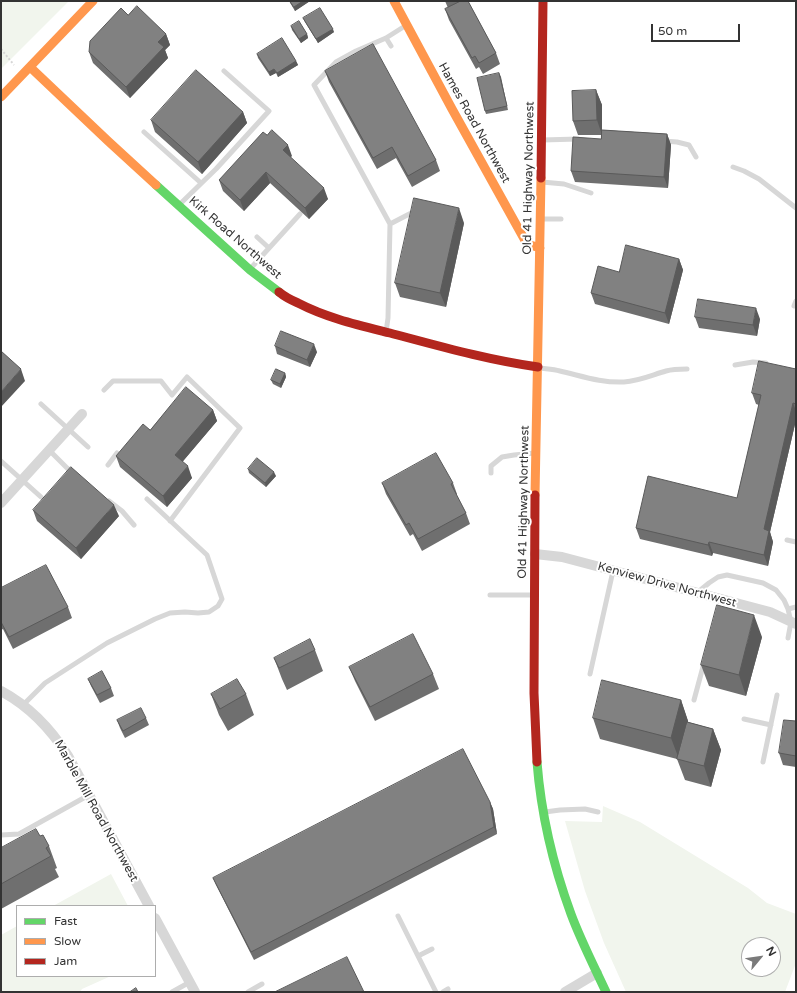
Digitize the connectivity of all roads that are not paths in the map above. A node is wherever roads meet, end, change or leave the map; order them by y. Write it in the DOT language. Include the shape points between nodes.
graph roads {
  1 [pos="93,1"];
  2 [pos="394,1"];
  3 [pos="543,1"];
  4 [pos="407,25"];
  5 [pos="386,38"];
  6 [pos="391,46"];
  7 [pos="30,67"];
  8 [pos="224,71"];
  9 [pos="1,97"];
  10 [pos="144,132"];
  11 [pos="582,139"];
  12 [pos="542,140"];
  13 [pos="655,141"];
  14 [pos="696,157"];
  15 [pos="733,167"];
  16 [pos="541,182"];
  17 [pos="201,183"];
  18 [pos="591,193"];
  19 [pos="179,205"];
  20 [pos="420,208"];
  21 [pos="796,208"];
  22 [pos="300,214"];
  23 [pos="540,219"];
  24 [pos="561,219"];
  25 [pos="390,224"];
  26 [pos="257,237"];
  27 [pos="269,248"];
  28 [pos="540,248"];
  29 [pos="250,270"];
  30 [pos="796,301"];
  31 [pos="796,306"];
  32 [pos="386,333"];
  33 [pos="735,365"];
  34 [pos="775,365"];
  35 [pos="538,367"];
  36 [pos="687,368"];
  37 [pos="104,390"];
  38 [pos="41,404"];
  39 [pos="82,414"];
  40 [pos="69,429"];
  41 [pos="88,446"];
  42 [pos="50,450"];
  43 [pos="117,453"];
  44 [pos="536,453"];
  45 [pos="1,461"];
  46 [pos="108,464"];
  47 [pos="491,473"];
  48 [pos="79,478"];
  49 [pos="22,480"];
  50 [pos="41,497"];
  51 [pos="103,497"];
  52 [pos="147,500"];
  53 [pos="1,503"];
  54 [pos="170,521"];
  55 [pos="134,525"];
  56 [pos="787,540"];
  57 [pos="796,542"];
  58 [pos="535,554"];
  59 [pos="613,571"];
  60 [pos="697,593"];
  61 [pos="490,594"];
  62 [pos="535,595"];
  63 [pos="796,607"];
  64 [pos="788,609"];
  65 [pos="794,623"];
  66 [pos="788,638"];
  67 [pos="706,655"];
  68 [pos="590,674"];
  69 [pos="1,691"];
  70 [pos="777,695"];
  71 [pos="694,700"];
  72 [pos="24,705"];
  73 [pos="744,719"];
  74 [pos="771,725"];
  75 [pos="763,762"];
  76 [pos="89,795"];
  77 [pos="598,812"];
  78 [pos="544,813"];
  79 [pos="19,834"];
  80 [pos="1,835"];
  81 [pos="16,840"];
  82 [pos="148,905"];
  83 [pos="398,916"];
  84 [pos="156,920"];
  85 [pos="432,949"];
  86 [pos="418,956"];
  87 [pos="597,973"];
  88 [pos="190,982"];
  89 [pos="262,984"];
  90 [pos="448,989"];
  91 [pos="172,992"];
  92 [pos="195,992"];
  93 [pos="248,992"];
  94 [pos="436,992"];
  95 [pos="443,992"];
  96 [pos="566,992"];
  97 [pos="606,992"];
  1 -- 7 [label="street"];
  2 -- 4 [label="street, Hames Road Northwest"];
  3 -- 12 [label="street, Old 41 Highway Northwest"];
  4 -- 5 [label="lane"];
  4 -- 28 [label="street, Hames Road Northwest" via="527,244"];
  5 -- 6 [label="lane"];
  5 -- 25 [label="lane" via="336,62 314,85"];
  7 -- 9 [label="street"];
  7 -- 19 [label="street, Kirk Road Northwest"];
  8 -- 17 [label="lane" via="269,111"];
  10 -- 17 [label="lane"];
  11 -- 12 [label="lane"];
  12 -- 16 [label="street, Old 41 Highway Northwest"];
  13 -- 14 [label="lane" via="688,145"];
  15 -- 21 [label="lane" via="759,179"];
  16 -- 18 [label="lane" via="564,184"];
  16 -- 23 [label="street, Old 41 Highway Northwest"];
  17 -- 19 [label="lane"];
  19 -- 29 [label="street, Kirk Road Northwest"];
  20 -- 25 [label="lane"];
  22 -- 27 [label="lane"];
  23 -- 24 [label="lane"];
  23 -- 28 [label="street, Old 41 Highway Northwest"];
  25 -- 32 [label="lane"];
  26 -- 27 [label="lane"];
  27 -- 29 [label="lane"];
  28 -- 35 [label="street, Old 41 Highway Northwest"];
  29 -- 32 [label="street, Kirk Road Northwest" via="284,296 307,308 341,321"];
  30 -- 31 [label="lane"];
  32 -- 35 [label="street, Kirk Road Northwest" via="452,350"];
  33 -- 34 [label="lane" via="753,362"];
  35 -- 36 [label="lane" via="606,382 635,380 665,371"];
  35 -- 44 [label="street, Old 41 Highway Northwest"];
  37 -- 54 [label="lane" via="112,381 160,381 172,395 187,377 240,428"];
  38 -- 40 [label="lane"];
  39 -- 40 [label="street"];
  40 -- 41 [label="lane"];
  40 -- 42 [label="street"];
  42 -- 48 [label="lane"];
  42 -- 49 [label="street"];
  43 -- 46 [label="lane"];
  44 -- 47 [label="lane" via="502,457 491,466"];
  44 -- 58 [label="street, Old 41 Highway Northwest"];
  45 -- 49 [label="lane"];
  49 -- 50 [label="lane"];
  49 -- 53 [label="street"];
  51 -- 55 [label="lane" via="122,511"];
  52 -- 54 [label="lane"];
  54 -- 72 [label="lane" via="207,555 222,600 218,606 209,612 170,613 107,643 45,683"];
  56 -- 57 [label="lane"];
  58 -- 59 [label="street, Kenview Drive Northwest" via="562,557"];
  58 -- 62 [label="street, Old 41 Highway Northwest"];
  59 -- 60 [label="street, Kenview Drive Northwest"];
  59 -- 68 [label="lane"];
  60 -- 64 [label="lane" via="718,577 727,575 763,583 776,590"];
  60 -- 65 [label="street, Kenview Drive Northwest" via="770,612"];
  61 -- 62 [label="lane"];
  62 -- 78 [label="street, Old 41 Highway Northwest" via="535,735"];
  63 -- 64 [label="lane"];
  64 -- 65 [label="lane"];
  65 -- 66 [label="lane"];
  67 -- 71 [label="lane"];
  69 -- 72 [label="street, Marble Mill Road Northwest"];
  70 -- 74 [label="lane"];
  72 -- 76 [label="street, Marble Mill Road Northwest" via="59,741"];
  73 -- 74 [label="lane"];
  74 -- 75 [label="lane"];
  76 -- 79 [label="lane"];
  76 -- 82 [label="street, Marble Mill Road Northwest"];
  77 -- 78 [label="lane" via="585,809"];
  78 -- 87 [label="street, Old 41 Highway Northwest" via="570,912"];
  79 -- 80 [label="lane"];
  79 -- 81 [label="lane"];
  83 -- 86 [label="lane"];
  84 -- 88 [label="street"];
  85 -- 86 [label="lane"];
  86 -- 94 [label="lane"];
  87 -- 96 [label="street"];
  87 -- 97 [label="street, Old 41 Highway Northwest"];
  88 -- 91 [label="lane"];
  88 -- 92 [label="street"];
  89 -- 93 [label="lane"];
  90 -- 95 [label="lane"];
}
